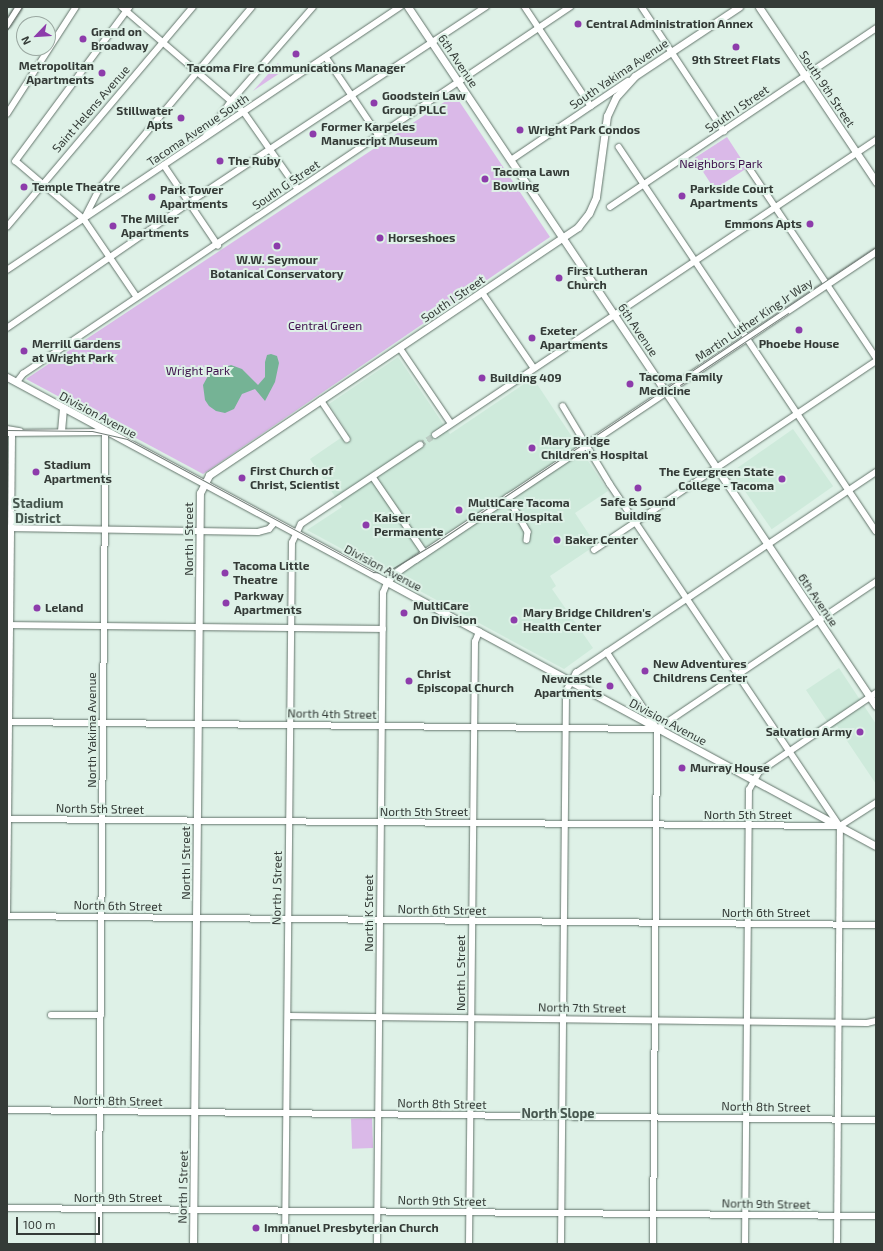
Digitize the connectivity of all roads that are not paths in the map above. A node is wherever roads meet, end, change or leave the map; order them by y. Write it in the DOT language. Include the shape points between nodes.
graph roads {
  1 [pos="18,7"];
  2 [pos="76,7"];
  3 [pos="193,7"];
  4 [pos="252,7"];
  5 [pos="313,7"];
  6 [pos="400,7"];
  7 [pos="408,7"];
  8 [pos="486,7"];
  9 [pos="525,7"];
  10 [pos="570,7"];
  11 [pos="642,7"];
  12 [pos="739,7"];
  13 [pos="759,7"];
  14 [pos="126,8"];
  15 [pos="7,24"];
  16 [pos="539,28"];
  17 [pos="876,28"];
  18 [pos="164,42"];
  19 [pos="433,42"];
  20 [pos="672,52"];
  21 [pos="326,57"];
  22 [pos="198,72"];
  23 [pos="635,76"];
  24 [pos="805,76"];
  25 [pos="460,83"];
  26 [pos="351,95"];
  27 [pos="232,100"];
  28 [pos="591,106"];
  29 [pos="244,112"];
  30 [pos="7,114"];
  31 [pos="724,131"];
  32 [pos="379,136"];
  33 [pos="205,138"];
  34 [pos="876,140"];
  35 [pos="619,147"];
  36 [pos="270,149"];
  37 [pos="856,153"];
  38 [pos="511,160"];
  39 [pos="164,165"];
  40 [pos="750,169"];
  41 [pos="876,182"];
  42 [pos="42,184"];
  43 [pos="644,184"];
  44 [pos="298,189"];
  45 [pos="189,203"];
  46 [pos="610,207"];
  47 [pos="776,207"];
  48 [pos="84,219"];
  49 [pos="7,227"];
  50 [pos="563,238"];
  51 [pos="218,245"];
  52 [pos="876,251"];
  53 [pos="109,257"];
  54 [pos="695,261"];
  55 [pos="7,270"];
  56 [pos="827,284"];
  57 [pos="482,292"];
  58 [pos="137,297"];
  59 [pos="615,314"];
  60 [pos="7,328"];
  61 [pos="748,338"];
  62 [pos="400,348"];
  63 [pos="876,357"];
  64 [pos="876,361"];
  65 [pos="534,368"];
  66 [pos="7,377"];
  67 [pos="17,382"];
  68 [pos="666,391"];
  69 [pos="321,400"];
  70 [pos="563,406"];
  71 [pos="63,408"];
  72 [pos="797,414"];
  73 [pos="451,423"];
  74 [pos="7,428"];
  75 [pos="61,431"];
  76 [pos="24,432"];
  77 [pos="106,432"];
  78 [pos="9,433"];
  79 [pos="435,434"];
  80 [pos="347,439"];
  81 [pos="587,444"];
  82 [pos="420,445"];
  83 [pos="717,468"];
  84 [pos="876,472"];
  85 [pos="373,477"];
  86 [pos="204,484"];
  87 [pos="848,490"];
  88 [pos="508,497"];
  89 [pos="275,522"];
  90 [pos="636,522"];
  91 [pos="9,528"];
  92 [pos="106,531"];
  93 [pos="200,531"];
  94 [pos="876,531"];
  95 [pos="296,533"];
  96 [pos="527,540"];
  97 [pos="768,544"];
  98 [pos="594,550"];
  99 [pos="425,553"];
  100 [pos="876,582"];
  101 [pos="387,583"];
  102 [pos="687,598"];
  103 [pos="818,620"];
  104 [pos="8,625"];
  105 [pos="104,626"];
  106 [pos="199,627"];
  107 [pos="291,628"];
  108 [pos="383,629"];
  109 [pos="479,632"];
  110 [pos="607,652"];
  111 [pos="738,674"];
  112 [pos="571,682"];
  113 [pos="873,695"];
  114 [pos="876,706"];
  115 [pos="8,722"];
  116 [pos="104,723"];
  117 [pos="198,724"];
  118 [pos="290,725"];
  119 [pos="382,726"];
  120 [pos="474,727"];
  121 [pos="566,728"];
  122 [pos="657,729"];
  123 [pos="790,751"];
  124 [pos="753,780"];
  125 [pos="876,803"];
  126 [pos="8,819"];
  127 [pos="103,820"];
  128 [pos="197,821"];
  129 [pos="289,822"];
  130 [pos="381,823"];
  131 [pos="473,824"];
  132 [pos="565,826"];
  133 [pos="657,826"];
  134 [pos="749,826"];
  135 [pos="840,826"];
  136 [pos="876,846"];
  137 [pos="7,915"];
  138 [pos="102,917"];
  139 [pos="197,918"];
  140 [pos="288,919"];
  141 [pos="380,920"];
  142 [pos="472,921"];
  143 [pos="564,922"];
  144 [pos="656,923"];
  145 [pos="748,924"];
  146 [pos="840,924"];
  147 [pos="876,925"];
  148 [pos="51,1015"];
  149 [pos="101,1015"];
  150 [pos="288,1016"];
  151 [pos="379,1017"];
  152 [pos="471,1018"];
  153 [pos="563,1019"];
  154 [pos="655,1020"];
  155 [pos="747,1021"];
  156 [pos="876,1021"];
  157 [pos="839,1022"];
  158 [pos="7,1110"];
  159 [pos="100,1112"];
  160 [pos="194,1112"];
  161 [pos="287,1114"];
  162 [pos="378,1114"];
  163 [pos="470,1115"];
  164 [pos="562,1116"];
  165 [pos="654,1117"];
  166 [pos="746,1118"];
  167 [pos="838,1119"];
  168 [pos="876,1120"];
  169 [pos="7,1208"];
  170 [pos="99,1208"];
  171 [pos="194,1209"];
  172 [pos="286,1210"];
  173 [pos="378,1211"];
  174 [pos="470,1212"];
  175 [pos="562,1213"];
  176 [pos="653,1214"];
  177 [pos="745,1215"];
  178 [pos="837,1216"];
  179 [pos="876,1216"];
  180 [pos="99,1244"];
  181 [pos="193,1244"];
  182 [pos="285,1244"];
  183 [pos="377,1244"];
  184 [pos="469,1244"];
  185 [pos="561,1244"];
  186 [pos="653,1244"];
  187 [pos="745,1244"];
  188 [pos="837,1244"];
  1 -- 15 [label="main road"];
  2 -- 30 [label="street"];
  3 -- 18 [label="street, Saint Helens Avenue"];
  4 -- 22 [label="street"];
  5 -- 27 [label="street"];
  6 -- 21 [label="street, Tacoma Avenue South"];
  7 -- 19 [label="main road, 6th Avenue"];
  8 -- 19 [label="street"];
  9 -- 16 [label="street"];
  10 -- 16 [label="street, South G Street"];
  11 -- 20 [label="street"];
  12 -- 20 [label="main road, South Yakima Avenue"];
  13 -- 24 [label="main road, South 9th Street"];
  14 -- 18 [label="street"];
  14 -- 42 [label="street" via="16,161"];
  16 -- 25 [label="street, South G Street"];
  16 -- 28 [label="street"];
  17 -- 24 [label="street, South I Street"];
  18 -- 22 [label="street"];
  18 -- 42 [label="street, Saint Helens Avenue"];
  19 -- 25 [label="main road, 6th Avenue"];
  19 -- 26 [label="street"];
  20 -- 23 [label="main road, South Yakima Avenue"];
  20 -- 31 [label="street"];
  21 -- 26 [label="street"];
  21 -- 29 [label="street, Tacoma Avenue South"];
  22 -- 27 [label="street"];
  22 -- 48 [label="street" via="100,188"];
  23 -- 28 [label="street, South Yakima Avenue"];
  23 -- 50 [label="main road, South I Street" via="616,97 607,116 594,203 583,222"];
  24 -- 31 [label="street, South I Street"];
  24 -- 37 [label="main road, South 9th Street"];
  25 -- 32 [label="street, South G Street"];
  25 -- 38 [label="main road, 6th Avenue"];
  26 -- 32 [label="street"];
  26 -- 36 [label="street"];
  27 -- 29 [label="street"];
  27 -- 33 [label="street"];
  28 -- 38 [label="street, South Yakima Avenue"];
  29 -- 33 [label="street, Tacoma Avenue South"];
  29 -- 36 [label="street"];
  31 -- 43 [label="street, South I Street"];
  32 -- 44 [label="street, South G Street"];
  33 -- 39 [label="street, Tacoma Avenue South"];
  34 -- 37 [label="street"];
  35 -- 43 [label="street"];
  36 -- 44 [label="street"];
  36 -- 45 [label="street"];
  37 -- 41 [label="main road, South 9th Street"];
  37 -- 47 [label="street"];
  38 -- 50 [label="main road, 6th Avenue"];
  39 -- 45 [label="street"];
  39 -- 48 [label="street, Tacoma Avenue South"];
  40 -- 47 [label="street"];
  42 -- 48 [label="street"];
  42 -- 49 [label="street, Saint Helens Avenue"];
  43 -- 46 [label="street, South I Street"];
  43 -- 54 [label="street"];
  44 -- 51 [label="street, South G Street"];
  45 -- 51 [label="street"];
  45 -- 53 [label="street"];
  47 -- 54 [label="street"];
  47 -- 56 [label="street"];
  48 -- 53 [label="street"];
  48 -- 55 [label="street, Tacoma Avenue South"];
  50 -- 57 [label="main road, South I Street"];
  50 -- 59 [label="main road, 6th Avenue"];
  51 -- 58 [label="street, South G Street"];
  52 -- 56 [label="main road, Martin Luther King Jr Way"];
  53 -- 58 [label="street"];
  53 -- 60 [label="street"];
  54 -- 59 [label="street"];
  54 -- 61 [label="street"];
  56 -- 61 [label="main road, Martin Luther King Jr Way"];
  56 -- 63 [label="street"];
  57 -- 62 [label="main road, South I Street"];
  57 -- 65 [label="street"];
  58 -- 67 [label="street, South G Street" via="23,374"];
  59 -- 65 [label="street"];
  59 -- 68 [label="main road, 6th Avenue"];
  61 -- 68 [label="main road, Martin Luther King Jr Way"];
  61 -- 72 [label="street"];
  62 -- 69 [label="main road, South I Street"];
  62 -- 73 [label="street"];
  64 -- 72 [label="street"];
  65 -- 73 [label="street"];
  66 -- 67 [label="main road, Division Avenue"];
  67 -- 71 [label="main road, Division Avenue"];
  68 -- 81 [label="main road, Martin Luther King Jr Way"];
  68 -- 83 [label="main road, 6th Avenue"];
  69 -- 80 [label="street"];
  69 -- 86 [label="main road, South I Street" via="209,475"];
  70 -- 81 [label="street"];
  71 -- 75 [label="main road"];
  71 -- 77 [label="main road, Division Avenue"];
  72 -- 83 [label="street"];
  72 -- 87 [label="street"];
  73 -- 79 [label="street"];
  74 -- 76 [label="street"];
  75 -- 76 [label="street"];
  75 -- 77 [label="street"];
  76 -- 78 [label="street"];
  77 -- 86 [label="main road, Division Avenue"];
  77 -- 92 [label="street, North Yakima Avenue"];
  78 -- 91 [label="street"];
  81 -- 88 [label="main road, Martin Luther King Jr Way"];
  81 -- 90 [label="street"];
  82 -- 85 [label="street"];
  83 -- 90 [label="street"];
  83 -- 97 [label="main road, 6th Avenue"];
  84 -- 87 [label="street"];
  85 -- 95 [label="street" via="301,524"];
  85 -- 99 [label="street"];
  86 -- 89 [label="main road, Division Avenue"];
  86 -- 93 [label="main road, North I Street" via="200,493"];
  87 -- 94 [label="street"];
  87 -- 97 [label="street"];
  88 -- 96 [label="street" via="528,532"];
  88 -- 99 [label="main road, Martin Luther King Jr Way"];
  89 -- 93 [label="street" via="264,532"];
  89 -- 95 [label="main road, Division Avenue"];
  90 -- 98 [label="street"];
  90 -- 102 [label="street"];
  91 -- 92 [label="street"];
  91 -- 104 [label="street"];
  92 -- 93 [label="street"];
  92 -- 105 [label="street, North Yakima Avenue"];
  93 -- 106 [label="main road, North I Street"];
  95 -- 101 [label="main road, Division Avenue"];
  95 -- 107 [label="street, North J Street" via="292,543"];
  97 -- 102 [label="street"];
  97 -- 103 [label="main road, 6th Avenue"];
  99 -- 101 [label="main road, Martin Luther King Jr Way" via="392,575"];
  100 -- 103 [label="street"];
  101 -- 108 [label="street, North K Street" via="383,593"];
  101 -- 109 [label="main road, Division Avenue"];
  102 -- 110 [label="street"];
  102 -- 111 [label="street"];
  103 -- 111 [label="street"];
  103 -- 113 [label="main road, 6th Avenue"];
  104 -- 105 [label="street"];
  104 -- 115 [label="street"];
  105 -- 106 [label="street"];
  105 -- 116 [label="street, North Yakima Avenue"];
  106 -- 107 [label="street"];
  106 -- 117 [label="main road, North I Street"];
  107 -- 108 [label="street"];
  107 -- 118 [label="street, North J Street"];
  108 -- 119 [label="street, North K Street"];
  109 -- 112 [label="main road, Division Avenue"];
  109 -- 120 [label="street, North L Street" via="475,641"];
  110 -- 112 [label="street" via="576,673"];
  110 -- 122 [label="street"];
  111 -- 122 [label="street"];
  111 -- 123 [label="street"];
  112 -- 121 [label="street" via="566,691"];
  112 -- 122 [label="main road, Division Avenue"];
  113 -- 114 [label="main road, 6th Avenue"];
  113 -- 123 [label="street"];
  115 -- 116 [label="street, North 4th Street"];
  115 -- 126 [label="street"];
  116 -- 117 [label="street, North 4th Street"];
  116 -- 127 [label="street, North Yakima Avenue"];
  117 -- 118 [label="street, North 4th Street"];
  117 -- 128 [label="main road, North I Street"];
  118 -- 119 [label="street, North 4th Street"];
  118 -- 129 [label="street, North J Street"];
  119 -- 120 [label="street, North 4th Street"];
  119 -- 130 [label="street, North K Street"];
  120 -- 121 [label="street, North 4th Street"];
  120 -- 131 [label="street, North L Street"];
  121 -- 122 [label="street, North 4th Street"];
  121 -- 132 [label="street"];
  122 -- 124 [label="main road, Division Avenue"];
  122 -- 133 [label="street"];
  123 -- 124 [label="street" via="759,772"];
  123 -- 135 [label="street"];
  124 -- 134 [label="street" via="749,790"];
  124 -- 135 [label="main road, Division Avenue"];
  125 -- 135 [label="street"];
  126 -- 127 [label="street, North 5th Street"];
  126 -- 137 [label="street"];
  127 -- 128 [label="street, North 5th Street"];
  127 -- 138 [label="street, North Yakima Avenue"];
  128 -- 129 [label="street, North 5th Street"];
  128 -- 139 [label="main road, North I Street"];
  129 -- 130 [label="street, North 5th Street"];
  129 -- 140 [label="street, North J Street"];
  130 -- 131 [label="street, North 5th Street"];
  130 -- 141 [label="street, North K Street"];
  131 -- 132 [label="street, North 5th Street"];
  131 -- 142 [label="street, North L Street"];
  132 -- 133 [label="street, North 5th Street"];
  132 -- 143 [label="street"];
  133 -- 134 [label="street, North 5th Street"];
  133 -- 144 [label="street"];
  134 -- 135 [label="street, North 5th Street"];
  134 -- 145 [label="street"];
  135 -- 136 [label="main road, Division Avenue"];
  135 -- 146 [label="street"];
  137 -- 138 [label="street, North 6th Street"];
  138 -- 139 [label="street, North 6th Street"];
  138 -- 149 [label="street, North Yakima Avenue"];
  139 -- 140 [label="street, North 6th Street"];
  139 -- 160 [label="main road, North I Street"];
  140 -- 141 [label="street, North 6th Street"];
  140 -- 150 [label="street, North J Street"];
  141 -- 142 [label="street, North 6th Street"];
  141 -- 151 [label="street, North K Street"];
  142 -- 143 [label="street, North 6th Street"];
  142 -- 152 [label="street, North L Street"];
  143 -- 144 [label="street, North 6th Street"];
  143 -- 153 [label="street"];
  144 -- 145 [label="street, North 6th Street"];
  144 -- 154 [label="street"];
  145 -- 146 [label="street, North 6th Street"];
  145 -- 155 [label="street"];
  146 -- 147 [label="street, North 6th Street"];
  146 -- 157 [label="street"];
  148 -- 149 [label="street"];
  149 -- 159 [label="street, North Yakima Avenue"];
  150 -- 151 [label="street, North 7th Street"];
  150 -- 161 [label="street, North J Street"];
  151 -- 152 [label="street, North 7th Street"];
  151 -- 162 [label="street, North K Street"];
  152 -- 153 [label="street, North 7th Street"];
  152 -- 163 [label="street, North L Street"];
  153 -- 154 [label="street, North 7th Street"];
  153 -- 164 [label="street"];
  154 -- 155 [label="street, North 7th Street"];
  154 -- 165 [label="street"];
  155 -- 157 [label="street, North 7th Street"];
  155 -- 166 [label="street"];
  156 -- 157 [label="street, North 7th Street"];
  157 -- 167 [label="street"];
  158 -- 159 [label="street, North 8th Street"];
  159 -- 160 [label="street, North 8th Street"];
  159 -- 170 [label="street, North Yakima Avenue"];
  160 -- 161 [label="street, North 8th Street"];
  160 -- 171 [label="main road, North I Street"];
  161 -- 162 [label="street, North 8th Street"];
  161 -- 172 [label="street, North J Street"];
  162 -- 163 [label="street, North 8th Street"];
  162 -- 173 [label="street, North K Street"];
  163 -- 164 [label="street, North 8th Street"];
  163 -- 174 [label="street, North L Street"];
  164 -- 165 [label="street, North 8th Street"];
  164 -- 175 [label="street"];
  165 -- 166 [label="street, North 8th Street"];
  165 -- 176 [label="street"];
  166 -- 167 [label="street, North 8th Street"];
  166 -- 177 [label="street"];
  167 -- 168 [label="street, North 8th Street"];
  167 -- 178 [label="street"];
  169 -- 170 [label="street, North 9th Street"];
  170 -- 171 [label="street, North 9th Street"];
  170 -- 180 [label="street, North Yakima Avenue"];
  171 -- 172 [label="street, North 9th Street"];
  171 -- 181 [label="main road, North I Street"];
  172 -- 173 [label="street, North 9th Street"];
  172 -- 182 [label="street, North J Street"];
  173 -- 174 [label="street, North 9th Street"];
  173 -- 183 [label="street, North K Street"];
  174 -- 175 [label="street, North 9th Street"];
  174 -- 184 [label="street, North L Street"];
  175 -- 176 [label="street, North 9th Street"];
  175 -- 185 [label="street"];
  176 -- 177 [label="street, North 9th Street"];
  176 -- 186 [label="street"];
  177 -- 178 [label="street, North 9th Street"];
  177 -- 187 [label="street"];
  178 -- 179 [label="street, North 9th Street"];
  178 -- 188 [label="street"];
}
